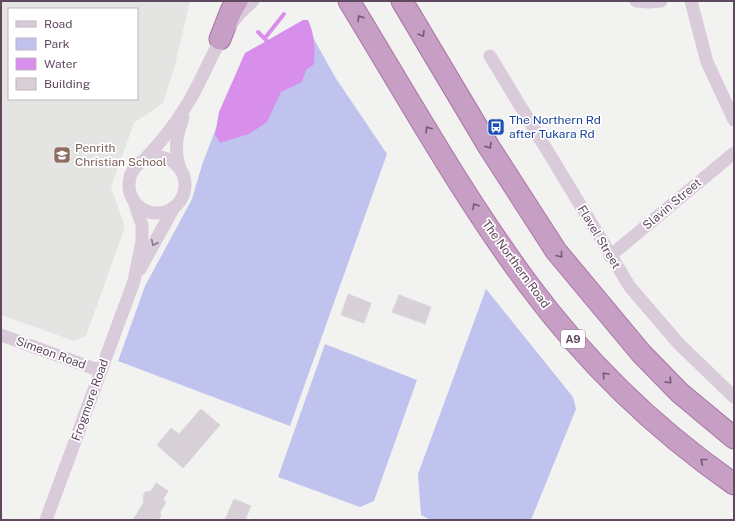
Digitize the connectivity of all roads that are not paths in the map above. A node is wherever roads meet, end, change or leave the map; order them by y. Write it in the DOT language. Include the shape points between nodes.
graph roads {
  1 [pos="237,1"];
  2 [pos="253,1"];
  3 [pos="349,1"];
  4 [pos="402,1"];
  5 [pos="636,1"];
  6 [pos="661,1"];
  7 [pos="691,1"];
  8 [pos="220,39"];
  9 [pos="490,56"];
  10 [pos="188,103"];
  11 [pos="734,120"];
  12 [pos="734,153"];
  13 [pos="145,159"];
  14 [pos="181,170"];
  15 [pos="135,204"];
  16 [pos="173,209"];
  17 [pos="610,256"];
  18 [pos="134,281"];
  19 [pos="1,335"];
  20 [pos="100,371"];
  21 [pos="734,397"];
  22 [pos="734,438"];
  23 [pos="734,484"];
  24 [pos="46,520"];
  1 -- 8 [label="highway"];
  2 -- 8 [label="street" via="240,12"];
  23 -- 3 [label="highway, The Northern Road / A9, one-way" via="663,430 608,378 528,284 478,211"];
  4 -- 22 [label="highway, one-way" via="489,147 556,250 642,353 680,393"];
  5 -- 6 [label="street"];
  7 -- 11 [label="street" via="707,62"];
  8 -- 10 [label="street"];
  9 -- 17 [label="street, Flavel Street"];
  10 -- 13 [label="street"];
  10 -- 14 [label="street" via="175,142"];
  12 -- 17 [label="street, Slavin Street"];
  13 -- 14 [label="street" via="164,158"];
  13 -- 15 [label="street" via="135,167 129,178 129,192"];
  14 -- 16 [label="street" via="184,191"];
  15 -- 16 [label="street" via="152,213"];
  15 -- 18 [label="street, Frogmore Road" via="142,225 142,241"];
  16 -- 18 [label="street, Frogmore Road, one-way"];
  17 -- 21 [label="street, Flavel Street" via="652,314"];
  18 -- 20 [label="street, Frogmore Road"];
  19 -- 20 [label="street, Simeon Road"];
  20 -- 24 [label="street, Frogmore Road"];
}
